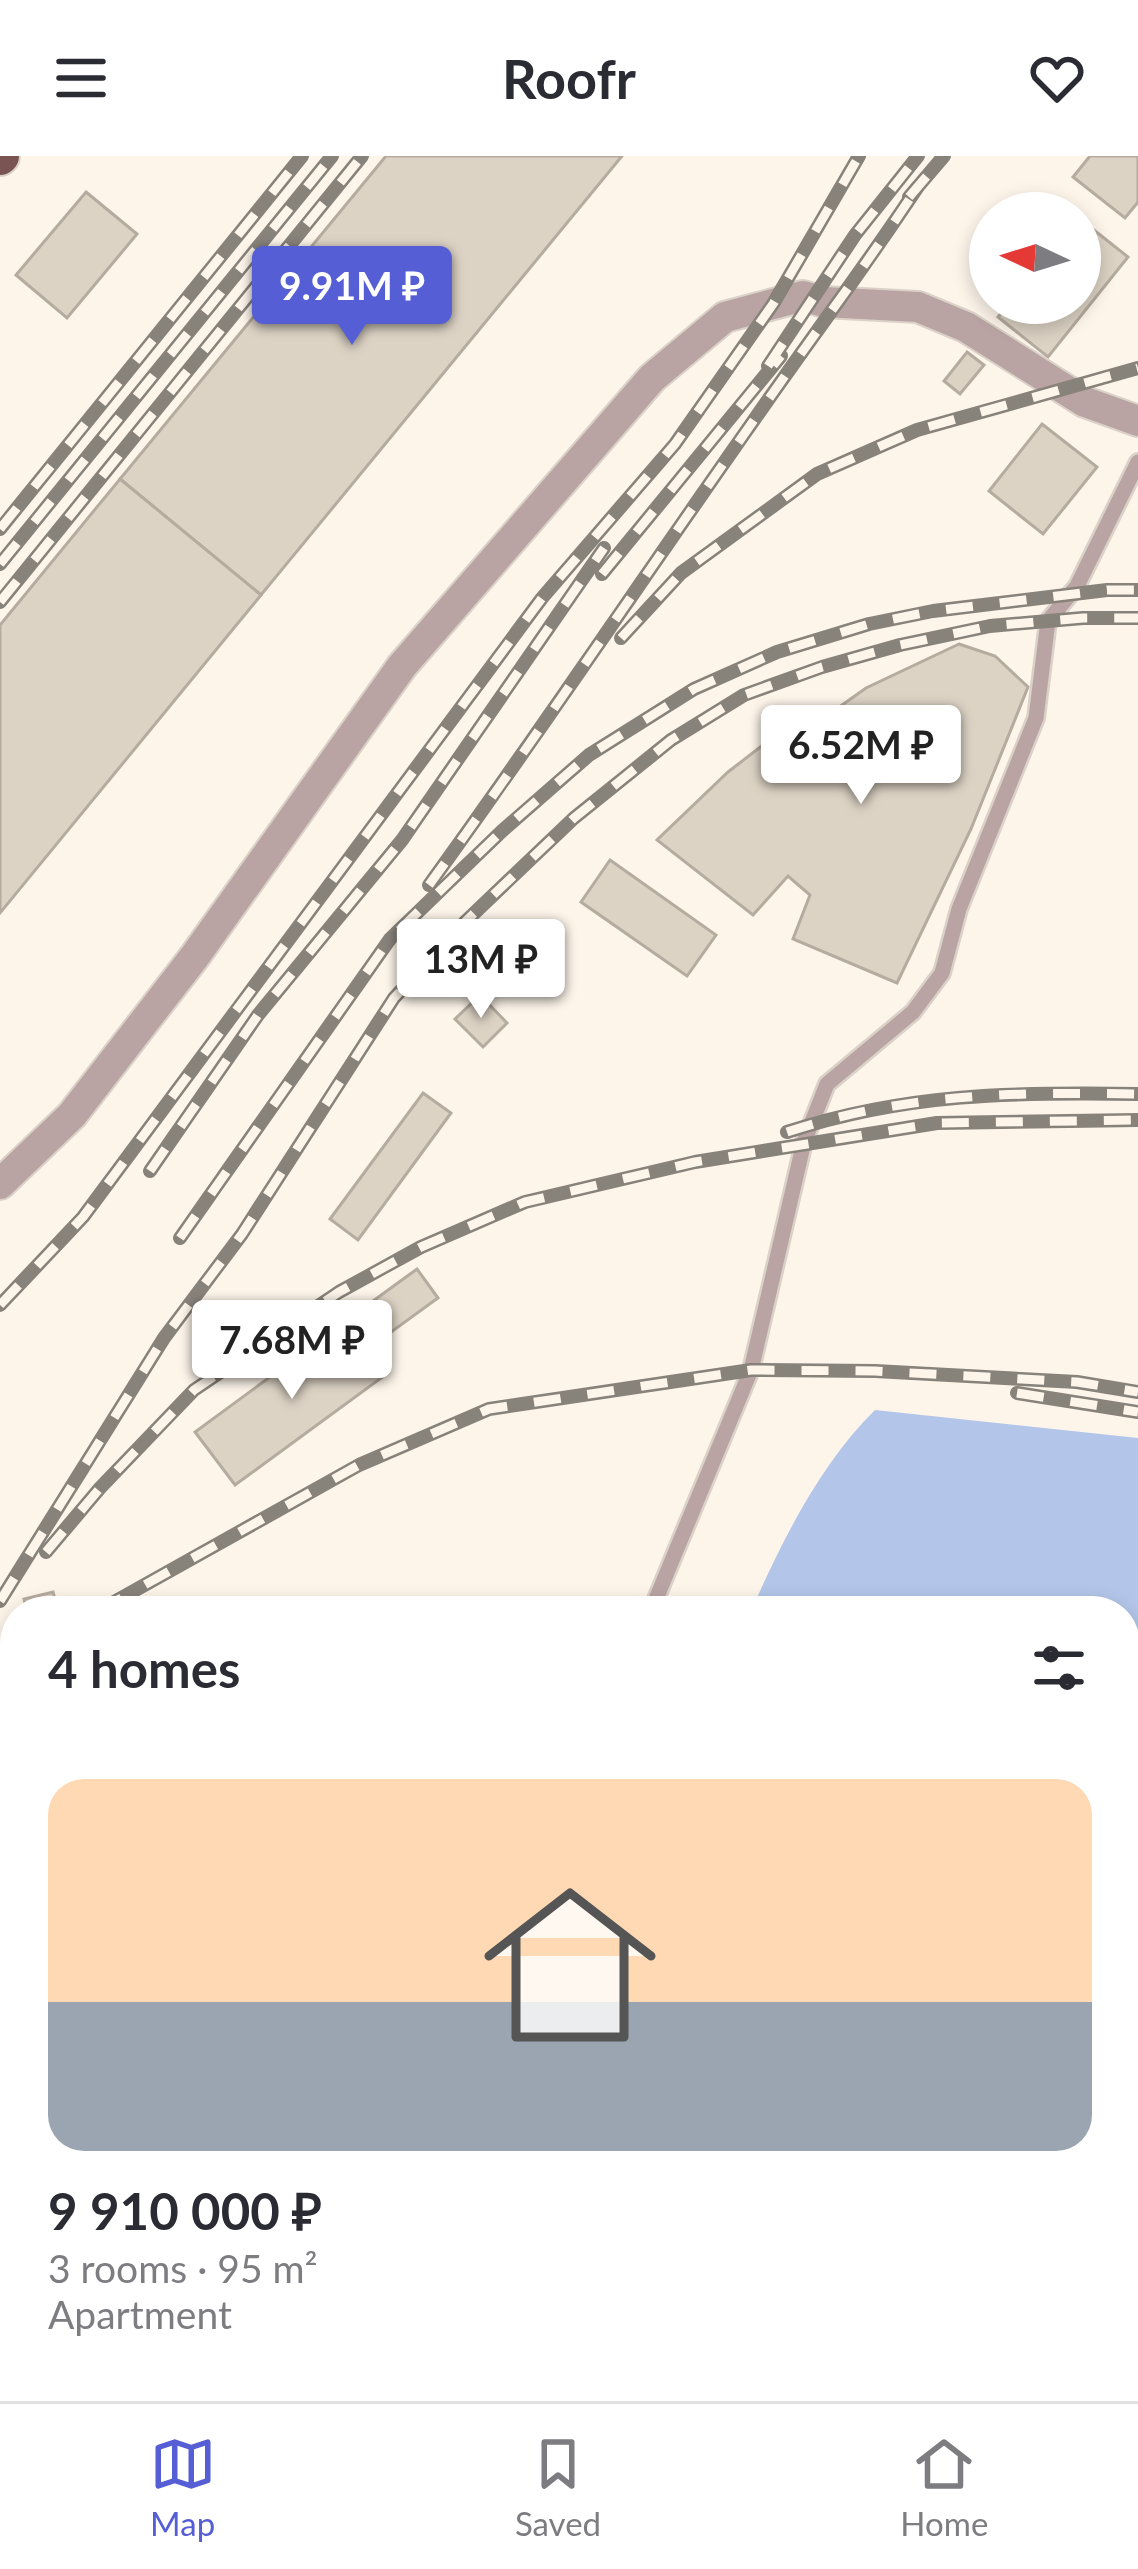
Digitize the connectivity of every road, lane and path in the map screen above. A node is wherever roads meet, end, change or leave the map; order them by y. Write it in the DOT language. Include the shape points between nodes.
graph roads {
  1 [pos="1138,421"];
  2 [pos="1138,463"];
  3 [pos="0,1184"];
  4 [pos="657,1596"];
  1 -- 3 [label="street" via="1085,402 966,327 918,308 803,296 725,317 652,379 402,666 72,1115"];
  2 -- 4 [label="lane" via="1077,586 1048,621 1036,718 941,974 913,1012 827,1084 804,1142 751,1370"];
}
